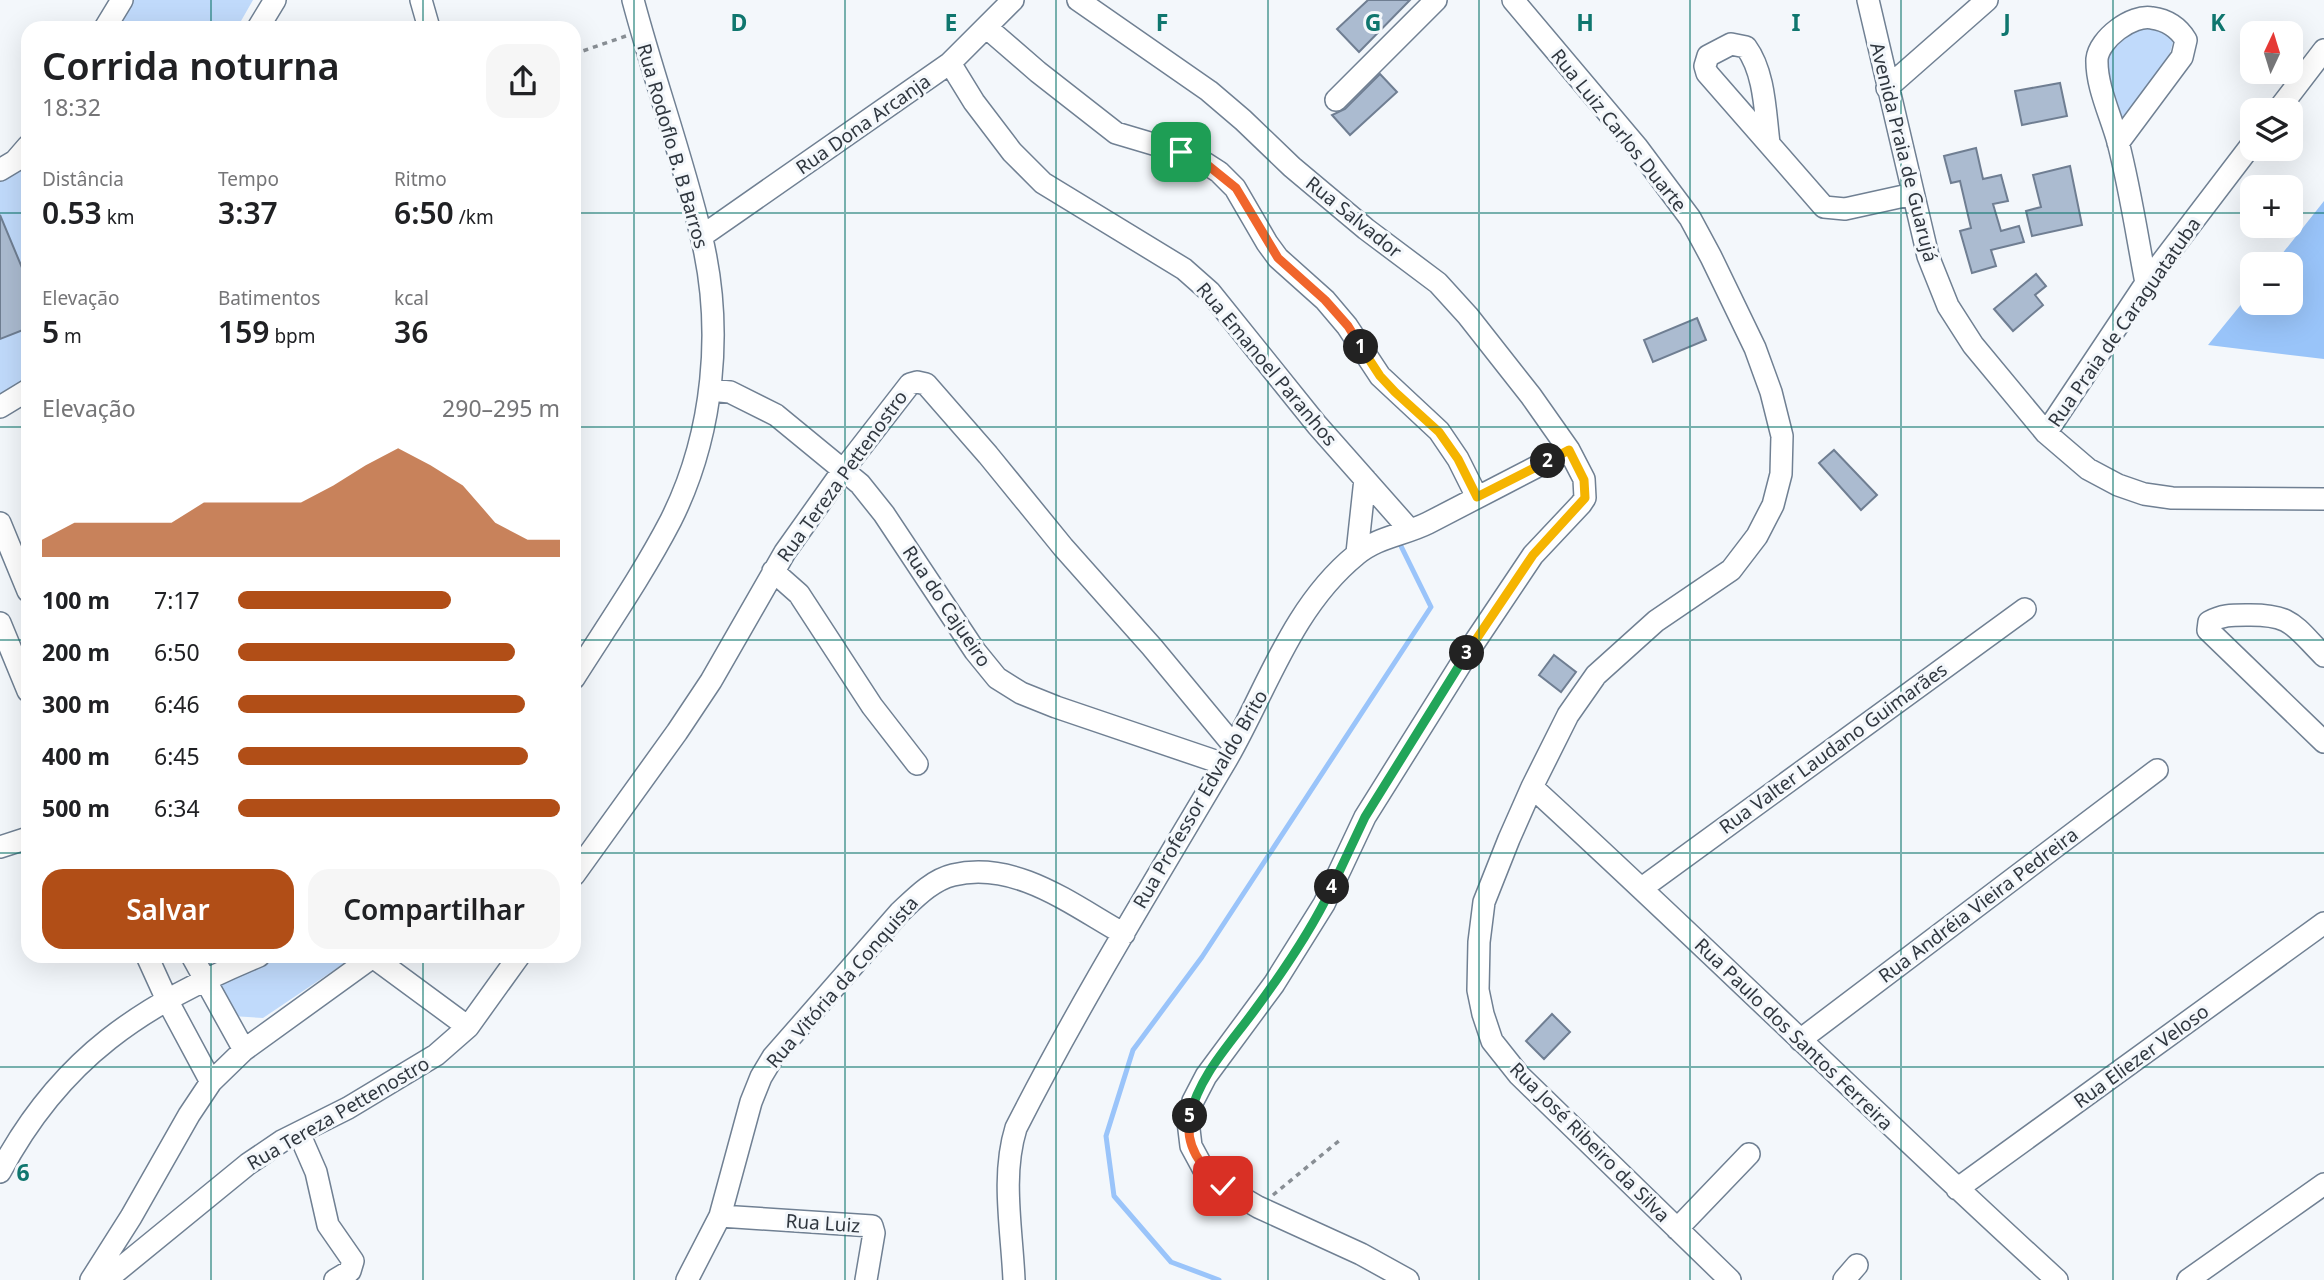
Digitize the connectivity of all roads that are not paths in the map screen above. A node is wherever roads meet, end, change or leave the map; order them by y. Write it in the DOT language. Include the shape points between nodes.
graph roads {
  1 [pos="121,0"];
  2 [pos="275,0"];
  3 [pos="421,0"];
  4 [pos="633,0"];
  5 [pos="1013,0"];
  6 [pos="1078,0"];
  7 [pos="1436,0"];
  8 [pos="1514,0"];
  9 [pos="1868,0"];
  10 [pos="1987,0"];
  11 [pos="109,21"];
  12 [pos="262,21"];
  13 [pos="427,21"];
  14 [pos="986,27"];
  15 [pos="2324,50"];
  16 [pos="950,63"];
  17 [pos="1887,88"];
  18 [pos="2287,98"];
  19 [pos="1336,100"];
  20 [pos="1769,143"];
  21 [pos="2118,143"];
  22 [pos="21,154"];
  23 [pos="2240,160"];
  24 [pos="0,170"];
  25 [pos="1913,194"];
  26 [pos="702,236"];
  27 [pos="2146,283"];
  28 [pos="710,390"];
  29 [pos="21,394"];
  30 [pos="0,407"];
  31 [pos="2046,433"];
  32 [pos="1569,450"];
  33 [pos="844,470"];
  34 [pos="1365,479"];
  35 [pos="1477,497"];
  36 [pos="2324,499"];
  37 [pos="0,523"];
  38 [pos="1409,529"];
  39 [pos="1357,553"];
  40 [pos="773,571"];
  41 [pos="21,574"];
  42 [pos="2025,609"];
  43 [pos="1,625"];
  44 [pos="2324,656"];
  45 [pos="581,667"];
  46 [pos="21,674"];
  47 [pos="2324,742"];
  48 [pos="1229,755"];
  49 [pos="916,764"];
  50 [pos="2157,770"];
  51 [pos="1532,787"];
  52 [pos="21,840"];
  53 [pos="0,847"];
  54 [pos="581,864"];
  55 [pos="1642,888"];
  56 [pos="2324,923"];
  57 [pos="1124,934"];
  58 [pos="150,963"];
  59 [pos="195,963"];
  60 [pos="242,963"];
  61 [pos="363,963"];
  62 [pos="382,963"];
  63 [pos="514,963"];
  64 [pos="203,979"];
  65 [pos="167,999"];
  66 [pos="468,1027"];
  67 [pos="1800,1040"];
  68 [pos="244,1050"];
  69 [pos="212,1082"];
  70 [pos="299,1133"];
  71 [pos="1749,1154"];
  72 [pos="0,1172"];
  73 [pos="2324,1184"];
  74 [pos="1957,1189"];
  75 [pos="720,1216"];
  76 [pos="1677,1229"];
  77 [pos="96,1280"];
  78 [pos="335,1280"];
  79 [pos="687,1280"];
  80 [pos="866,1280"];
  81 [pos="1014,1280"];
  82 [pos="1408,1280"];
  83 [pos="1730,1280"];
  84 [pos="2057,1280"];
  85 [pos="2188,1280"];
  1 -- 11 [label="street"];
  2 -- 12 [label="street"];
  3 -- 13 [label="street"];
  4 -- 26 [label="street, Rua Rodoflo B. B Barros"];
  5 -- 14 [label="street, Rua Dona Arcanja"];
  6 -- 32 [label="street, Rua Salvador" via="1209,90 1292,167 1438,283"];
  7 -- 19 [label="street"];
  8 -- 51 [label="street, Rua Luiz Carlos Duarte" via="1690,218 1755,348 1782,436 1782,474 1757,536 1731,570 1656,621 1596,675 1568,715"];
  9 -- 17 [label="street, Avenida Praia de Guarujá"];
  10 -- 17 [label="street"];
  14 -- 16 [label="street, Rua Dona Arcanja"];
  14 -- 35 [label="street" via="1116,133 1192,157 1236,188 1278,258 1325,300 1380,376 1439,432"];
  15 -- 18 [label="street"];
  16 -- 26 [label="street, Rua Dona Arcanja"];
  16 -- 34 [label="street, Rua Emanoel Paranhos" via="1012,152 1042,183 1174,263 1210,292"];
  17 -- 25 [label="street, Avenida Praia de Guarujá"];
  20 -- 25 [label="street" via="1824,207 1845,209"];
  21 -- 21 [label="street" via="2182,57 2186,40 2172,24 2136,18 2104,41 2099,51 2098,74"];
  21 -- 27 [label="street"];
  22 -- 24 [label="street"];
  23 -- 27 [label="street, Rua Praia de Caraguatatuba"];
  25 -- 31 [label="street, Avenida Praia de Guarujá" via="1928,256 1948,306 1973,345"];
  26 -- 28 [label="street, Rua Rodoflo B. B Barros" via="712,328"];
  27 -- 31 [label="street, Rua Praia de Caraguatatuba"];
  28 -- 33 [label="street, Rua do Cajueiro" via="730,392 776,415"];
  28 -- 45 [label="street, Rua Rodoflo B. B Barros" via="695,456 671,519"];
  29 -- 30 [label="street"];
  31 -- 36 [label="street, Avenida Praia de Guarujá" via="2088,469 2144,494"];
  32 -- 35 [label="street, Rua Professor Edvaldo Brito"];
  32 -- 82 [label="street, Rua Salvador" via="1584,480 1585,498 1533,555 1502,599 1365,817 1324,904 1274,984 1206,1076 1188,1121 1191,1146 1204,1170 1223,1186"];
  33 -- 40 [label="street, Rua Tereza Pettenostro"];
  33 -- 48 [label="street, Rua do Cajueiro" via="884,514 997,678 1056,707"];
  33 -- 48 [label="street, Rua Tereza Pettenostro" via="910,384 926,384 1152,647"];
  34 -- 38 [label="street, Rua Emanoel Paranhos"];
  34 -- 39 [label="street"];
  35 -- 38 [label="street, Rua Professor Edvaldo Brito"];
  37 -- 41 [label="street"];
  38 -- 39 [label="street, Rua Professor Edvaldo Brito"];
  39 -- 48 [label="street, Rua Professor Edvaldo Brito" via="1312,601"];
  40 -- 49 [label="street" via="799,594"];
  40 -- 54 [label="street, Rua Tereza Pettenostro" via="711,681"];
  42 -- 55 [label="street, Rua Valter Laudano Guimarães"];
  43 -- 46 [label="street"];
  44 -- 47 [label="street" via="2276,615 2222,615 2207,625"];
  48 -- 57 [label="street, Rua Professor Edvaldo Brito"];
  50 -- 67 [label="street, Rua Andréia Vieira Pedreira"];
  51 -- 55 [label="street, Rua Paulo dos Santos Ferreira"];
  51 -- 76 [label="street, Rua José Ribeiro da Silva" via="1483,902 1478,990 1483,1014 1492,1041 1518,1075"];
  52 -- 53 [label="street"];
  55 -- 67 [label="street, Rua Paulo dos Santos Ferreira"];
  56 -- 74 [label="street, Rua Eliezer Veloso"];
  57 -- 75 [label="street, Rua Vitória da Conquista" via="1012,875 951,875 921,892 773,1057 751,1102"];
  57 -- 81 [label="street, Rua Professor Edvaldo Brito" via="1014,1137 1008,1169"];
  58 -- 65 [label="street"];
  59 -- 64 [label="street"];
  60 -- 64 [label="street"];
  61 -- 68 [label="street"];
  62 -- 66 [label="street"];
  63 -- 66 [label="street, Rua Tereza Pettenostro"];
  64 -- 65 [label="street"];
  64 -- 68 [label="street"];
  65 -- 69 [label="street"];
  65 -- 72 [label="street" via="75,1067 45,1100"];
  66 -- 70 [label="street, Rua Tereza Pettenostro" via="395,1082"];
  67 -- 74 [label="street, Rua Paulo dos Santos Ferreira"];
  68 -- 69 [label="street"];
  69 -- 77 [label="street"];
  70 -- 77 [label="street, Rua Tereza Pettenostro" via="248,1164"];
  70 -- 78 [label="street" via="314,1164 328,1224 353,1261 350,1271"];
  71 -- 76 [label="street"];
  73 -- 85 [label="street"];
  74 -- 84 [label="street, Rua Paulo dos Santos Ferreira"];
  75 -- 79 [label="street, Rua Vitória da Conquista"];
  75 -- 80 [label="street, Rua Luiz" via="872,1226"];
  76 -- 83 [label="street, Rua José Ribeiro da Silva"];
}
